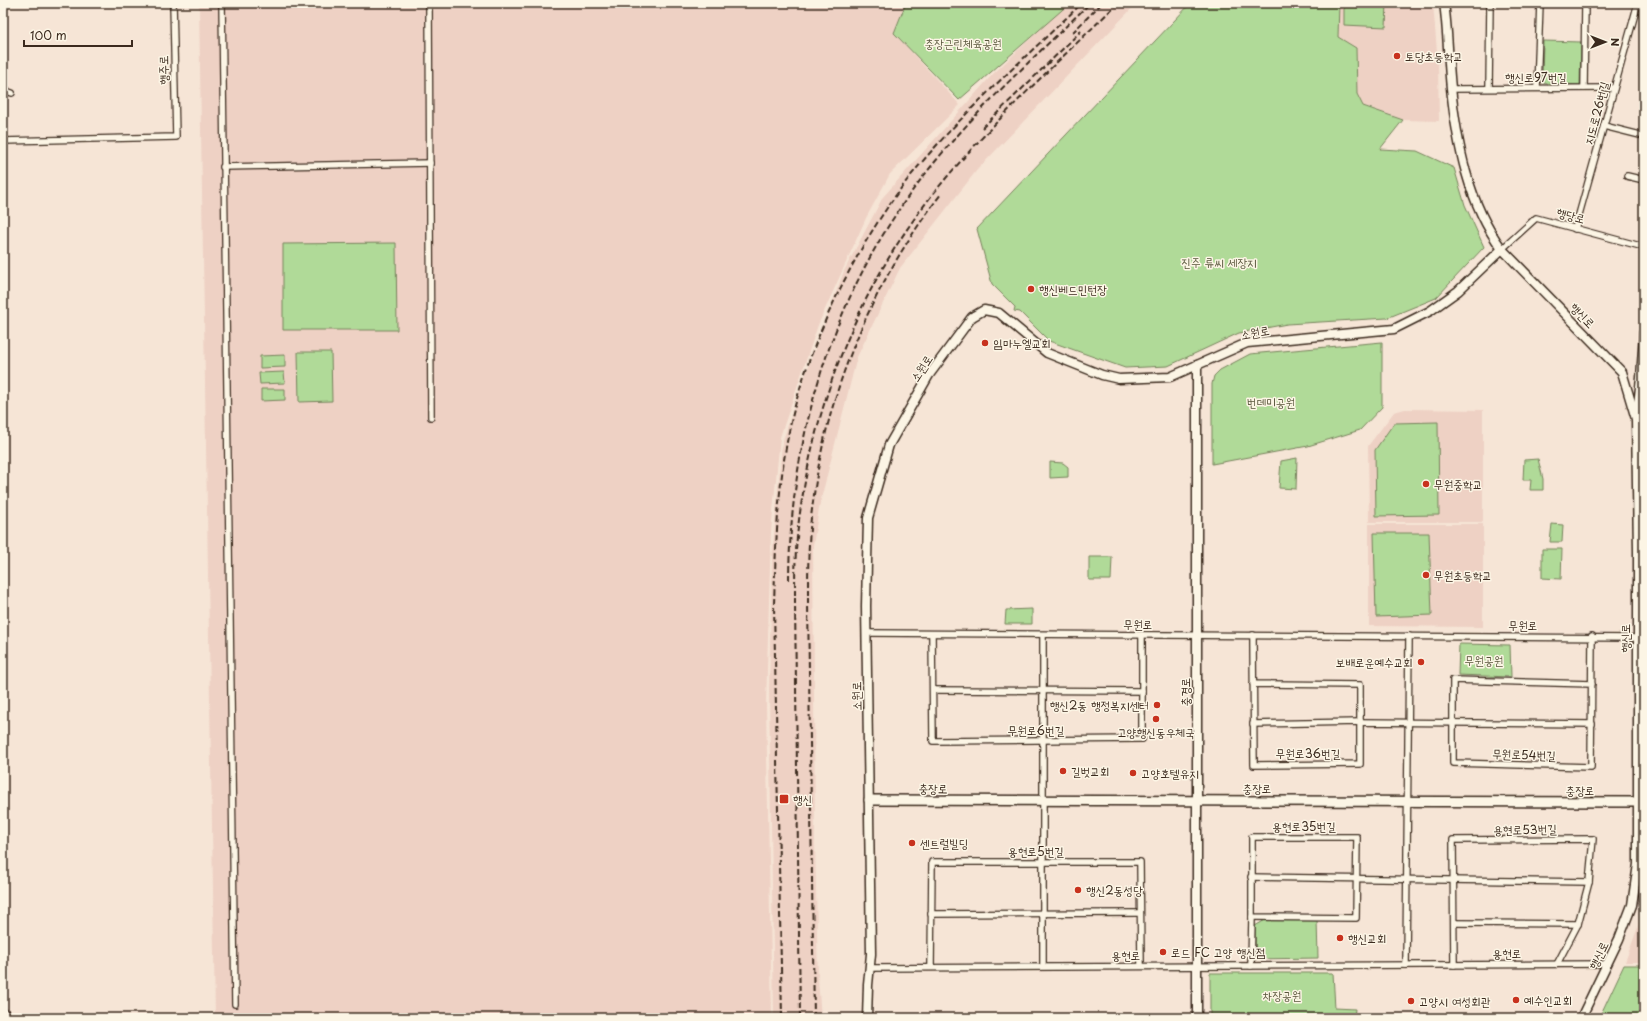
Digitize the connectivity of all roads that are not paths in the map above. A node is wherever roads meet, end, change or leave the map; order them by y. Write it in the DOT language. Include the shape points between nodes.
graph roads {
  1 [pos="173,3"];
  2 [pos="222,3"];
  3 [pos="429,3"];
  4 [pos="1444,3"];
  5 [pos="1490,3"];
  6 [pos="1540,3"];
  7 [pos="1585,3"];
  8 [pos="1637,3"];
  9 [pos="1644,5"];
  10 [pos="1489,88"];
  11 [pos="1537,88"];
  12 [pos="1584,88"];
  13 [pos="1614,88"];
  14 [pos="1451,89"];
  15 [pos="3,90"];
  16 [pos="12,93"];
  17 [pos="1604,126"];
  18 [pos="1644,136"];
  19 [pos="3,141"];
  20 [pos="430,163"];
  21 [pos="224,167"];
  22 [pos="1627,176"];
  23 [pos="1644,180"];
  24 [pos="1575,229"];
  25 [pos="1644,247"];
  26 [pos="1502,249"];
  27 [pos="1644,332"];
  28 [pos="1197,365"];
  29 [pos="1642,397"];
  30 [pos="432,417"];
  31 [pos="1636,419"];
  32 [pos="1641,527"];
  33 [pos="1641,616"];
  34 [pos="867,633"];
  35 [pos="932,634"];
  36 [pos="1043,635"];
  37 [pos="1142,635"];
  38 [pos="1253,635"];
  39 [pos="1409,636"];
  40 [pos="1592,636"];
  41 [pos="1197,637"];
  42 [pos="1637,638"];
  43 [pos="1641,662"];
  44 [pos="1253,684"];
  45 [pos="1592,684"];
  46 [pos="1042,689"];
  47 [pos="933,690"];
  48 [pos="1142,691"];
  49 [pos="1360,722"];
  50 [pos="1409,722"];
  51 [pos="1253,724"];
  52 [pos="1453,724"];
  53 [pos="1592,724"];
  54 [pos="1043,741"];
  55 [pos="869,800"];
  56 [pos="1407,800"];
  57 [pos="1043,801"];
  58 [pos="1197,801"];
  59 [pos="1641,802"];
  60 [pos="1043,862"];
  61 [pos="1251,877"];
  62 [pos="1357,877"];
  63 [pos="1407,878"];
  64 [pos="1453,880"];
  65 [pos="1589,882"];
  66 [pos="1043,913"];
  67 [pos="1140,913"];
  68 [pos="931,914"];
  69 [pos="1252,917"];
  70 [pos="1454,924"];
  71 [pos="1578,924"];
  72 [pos="1454,964"];
  73 [pos="1557,964"];
  74 [pos="1607,964"];
  75 [pos="1406,965"];
  76 [pos="1043,966"];
  77 [pos="1141,966"];
  78 [pos="1197,966"];
  79 [pos="1251,966"];
  80 [pos="931,967"];
  81 [pos="870,968"];
  82 [pos="235,1004"];
  83 [pos="3,1014"];
  84 [pos="8,1018"];
  85 [pos="867,1018"];
  86 [pos="1197,1018"];
  87 [pos="1580,1018"];
  1 -- 19 [label="street, 행주로" via="176,137"];
  2 -- 21 [label="street"];
  3 -- 20 [label="street"];
  4 -- 14 [label="main road, 행신로"];
  5 -- 10 [label="street, 행신로97번길"];
  6 -- 11 [label="street"];
  7 -- 12 [label="street, 행신로97번길"];
  8 -- 9 [label="street"];
  8 -- 13 [label="street, 지도로26번길"];
  10 -- 11 [label="street, 행신로97번길"];
  10 -- 14 [label="street, 행신로97번길"];
  11 -- 12 [label="street, 행신로97번길"];
  12 -- 13 [label="street, 행신로97번길"];
  13 -- 17 [label="street, 지도로26번길"];
  14 -- 26 [label="main road, 행신로" via="1465,168 1474,198"];
  15 -- 16 [label="street"];
  17 -- 18 [label="street"];
  17 -- 24 [label="street, 지도로26번길"];
  20 -- 21 [label="street"];
  20 -- 30 [label="street"];
  21 -- 82 [label="street"];
  22 -- 23 [label="street"];
  24 -- 25 [label="street, 행당로"];
  24 -- 26 [label="street, 행당로" via="1536,218"];
  26 -- 28 [label="main road, 소원로" via="1458,291 1430,312 1394,329 1247,343"];
  26 -- 31 [label="main road, 행신로" via="1622,372"];
  27 -- 29 [label="main road"];
  28 -- 34 [label="main road, 소원로" via="1170,377 1119,379 1047,354 999,313 984,310 972,317 929,375 889,445 868,518"];
  28 -- 41 [label="main road, 충경로"];
  29 -- 31 [label="main road"];
  31 -- 32 [label="main road, 행신로"];
  32 -- 33 [label="main road, 행신로"];
  33 -- 42 [label="main road, 행신로"];
  34 -- 35 [label="street, 무원로"];
  34 -- 55 [label="main road, 소원로"];
  35 -- 36 [label="street, 무원로"];
  35 -- 47 [label="street, 무원로6번길"];
  36 -- 37 [label="street, 무원로"];
  36 -- 46 [label="street"];
  37 -- 41 [label="street, 무원로"];
  37 -- 48 [label="street, 무원로6번길"];
  38 -- 39 [label="street, 무원로"];
  38 -- 41 [label="street, 무원로"];
  38 -- 44 [label="street, 무원로36번길"];
  39 -- 40 [label="street, 무원로"];
  39 -- 50 [label="street"];
  40 -- 42 [label="street, 무원로"];
  40 -- 45 [label="street, 무원로54번길"];
  41 -- 58 [label="main road, 충경로"];
  42 -- 43 [label="main road, 행신로"];
  43 -- 59 [label="main road, 행신로"];
  44 -- 49 [label="street, 무원로36번길" via="1360,685"];
  44 -- 51 [label="street, 무원로36번길"];
  45 -- 52 [label="street, 무원로54번길" via="1453,680"];
  45 -- 53 [label="street, 무원로54번길"];
  46 -- 47 [label="street"];
  46 -- 48 [label="street"];
  46 -- 54 [label="street"];
  47 -- 54 [label="street, 무원로6번길" via="933,741"];
  48 -- 54 [label="street, 무원로6번길" via="1142,739"];
  49 -- 50 [label="street"];
  49 -- 51 [label="street"];
  49 -- 51 [label="street, 무원로36번길" via="1360,764 1254,765"];
  50 -- 52 [label="street"];
  50 -- 56 [label="street"];
  52 -- 53 [label="street"];
  52 -- 53 [label="street, 무원로54번길" via="1452,763 1591,767"];
  54 -- 57 [label="street"];
  55 -- 57 [label="main road, 충장로"];
  55 -- 81 [label="main road, 소원로"];
  56 -- 58 [label="main road, 충장로"];
  56 -- 59 [label="main road, 충장로"];
  56 -- 63 [label="street"];
  57 -- 58 [label="main road, 충장로"];
  57 -- 60 [label="street"];
  58 -- 78 [label="main road, 충경로"];
  59 -- 74 [label="main road, 행신로" via="1638,864 1632,905"];
  60 -- 66 [label="street"];
  60 -- 67 [label="street, 용현로5번길" via="1140,862"];
  60 -- 68 [label="street, 용현로5번길" via="932,862"];
  61 -- 62 [label="street"];
  61 -- 62 [label="street, 용현로35번길" via="1252,837 1356,837"];
  61 -- 69 [label="street, 용현로35번길"];
  62 -- 63 [label="street"];
  62 -- 69 [label="street, 용현로35번길" via="1356,918"];
  63 -- 64 [label="street"];
  63 -- 75 [label="street"];
  64 -- 65 [label="street"];
  64 -- 65 [label="street, 용현로53번길" via="1453,840 1593,839"];
  64 -- 70 [label="street, 용현로53번길"];
  65 -- 71 [label="street, 용현로53번길"];
  66 -- 67 [label="street"];
  66 -- 68 [label="street"];
  66 -- 76 [label="street"];
  67 -- 77 [label="street, 용현로5번길"];
  68 -- 80 [label="street, 용현로5번길"];
  69 -- 79 [label="street, 용현로35번길"];
  70 -- 71 [label="street"];
  70 -- 72 [label="street, 용현로53번길"];
  71 -- 73 [label="street, 용현로53번길"];
  72 -- 73 [label="street, 용현로"];
  72 -- 75 [label="street, 용현로"];
  73 -- 74 [label="street, 용현로"];
  74 -- 87 [label="main road, 행신로"];
  75 -- 79 [label="street, 용현로"];
  76 -- 77 [label="street, 용현로"];
  76 -- 80 [label="street, 용현로"];
  77 -- 78 [label="street, 용현로"];
  78 -- 79 [label="street, 용현로"];
  78 -- 86 [label="main road, 충경로"];
  80 -- 81 [label="street, 용현로"];
  81 -- 85 [label="main road, 소원로"];
  83 -- 84 [label="highway"];
}
